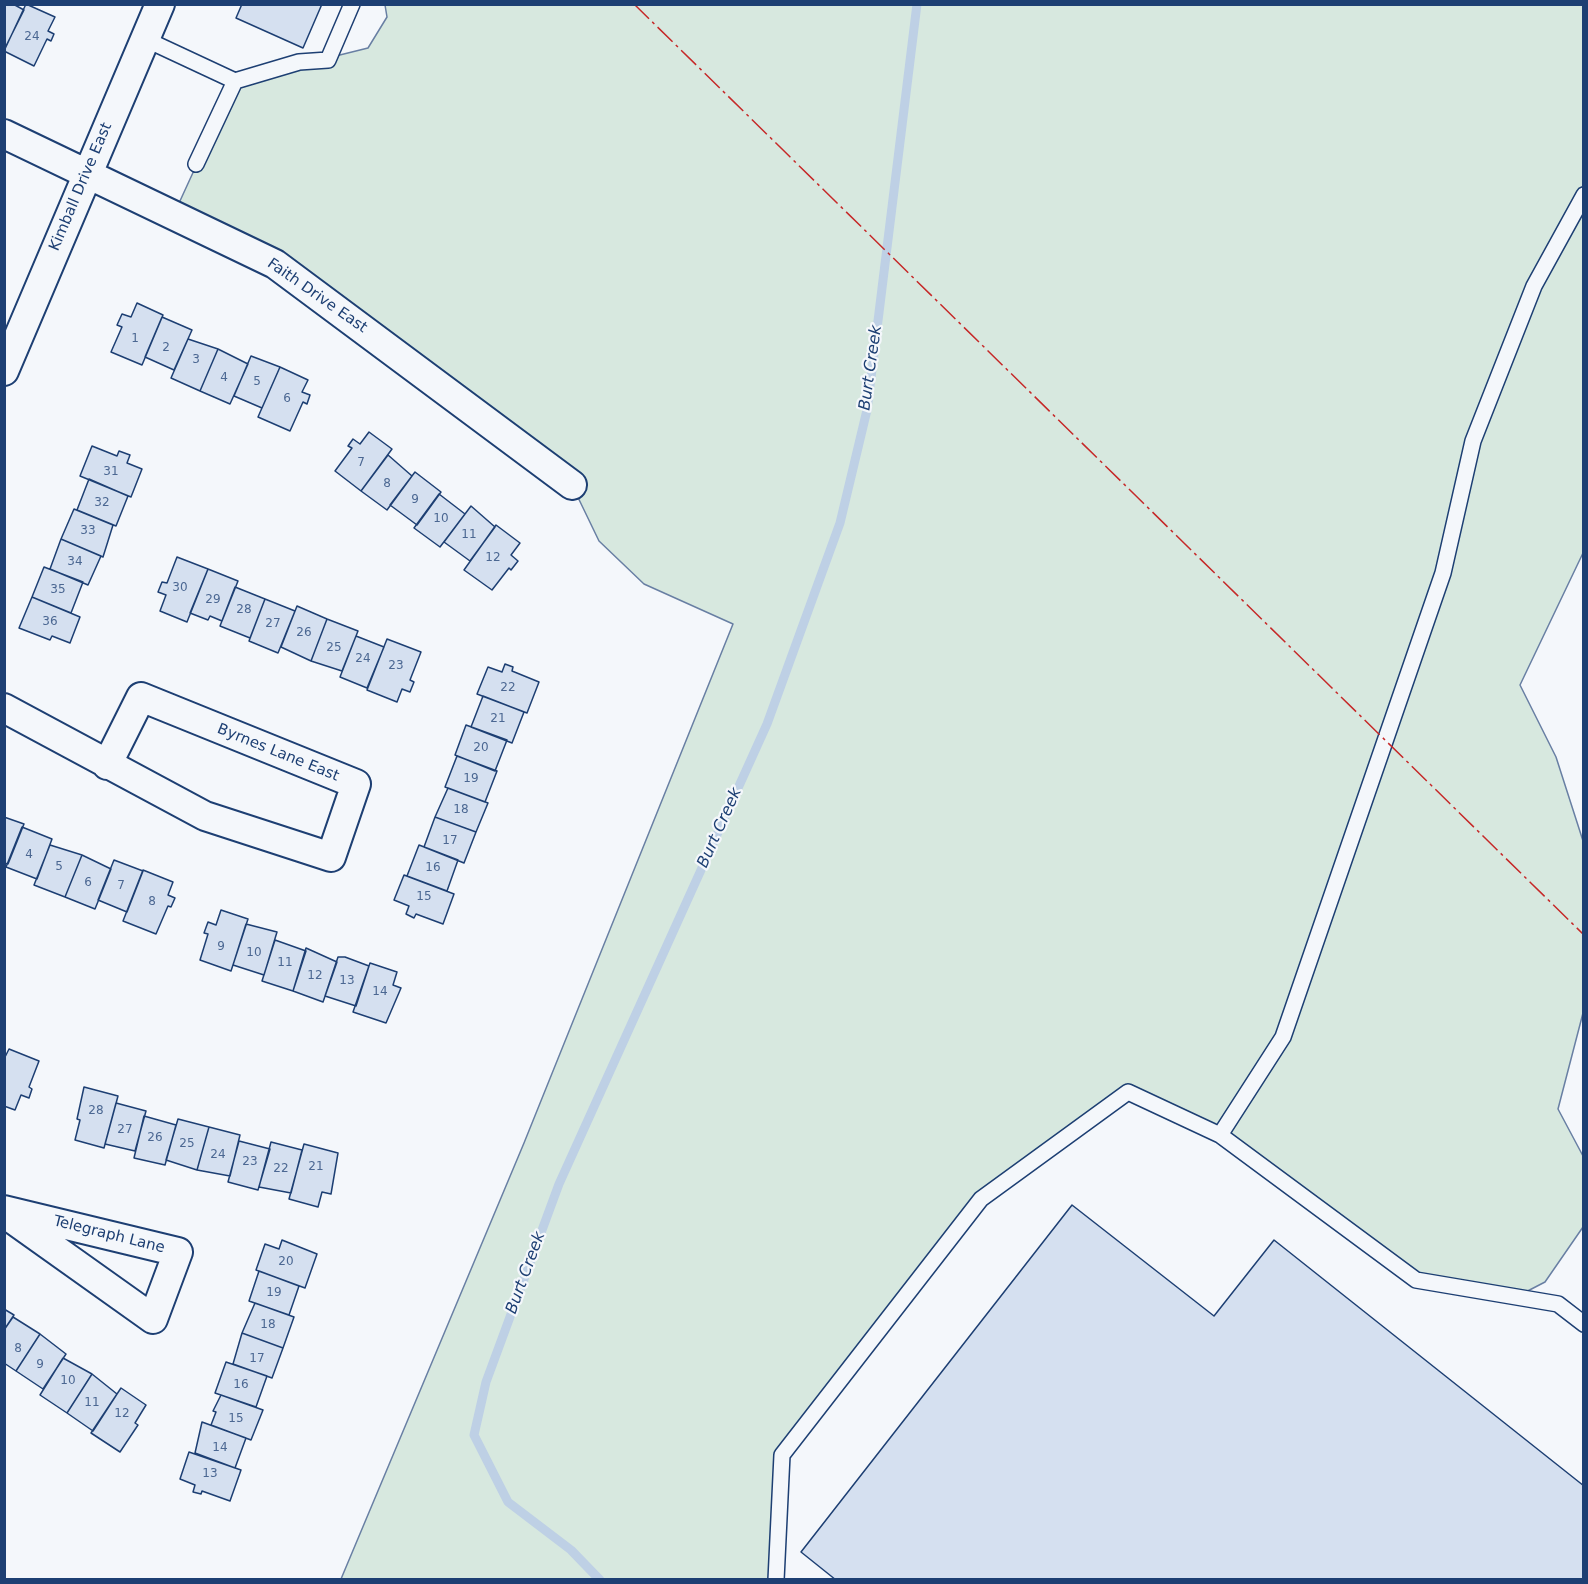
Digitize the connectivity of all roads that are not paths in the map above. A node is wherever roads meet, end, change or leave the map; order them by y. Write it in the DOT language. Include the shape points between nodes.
graph roads {
  1 [pos="160,4"];
  2 [pos="352,4"];
  3 [pos="145,39"];
  4 [pos="235,81"];
  5 [pos="4,134"];
  6 [pos="196,164"];
  7 [pos="87,173"];
  8 [pos="1584,195"];
  9 [pos="4,371"];
  10 [pos="572,485"];
  11 [pos="4,708"];
  12 [pos="107,765"];
  13 [pos="1220,1135"];
  14 [pos="4,1211"];
  15 [pos="1584,1324"];
  16 [pos="776,1580"];
  1 -- 3 [label="street, Kimball Drive East"];
  2 -- 4 [label="lane" via="328,60 300,62"];
  3 -- 4 [label="lane"];
  3 -- 7 [label="street, Kimball Drive East"];
  4 -- 6 [label="lane"];
  5 -- 7 [label="street, Faith Drive East"];
  7 -- 9 [label="street, Kimball Drive East"];
  7 -- 10 [label="street, Faith Drive East" via="275,264"];
  8 -- 13 [label="lane" via="1533,286 1473,441 1443,573 1283,1037"];
  11 -- 12 [label="street, Byrnes Lane East"];
  12 -- 12 [label="street, Byrnes Lane East" via="205,816 331,857 356,784 141,697"];
  13 -- 15 [label="lane" via="1416,1280 1558,1304"];
  13 -- 16 [label="lane" via="1128,1092 981,1199 782,1455"];
  14 -- 14 [label="street, Telegraph Lane" via="153,1319 178,1252"];
}
